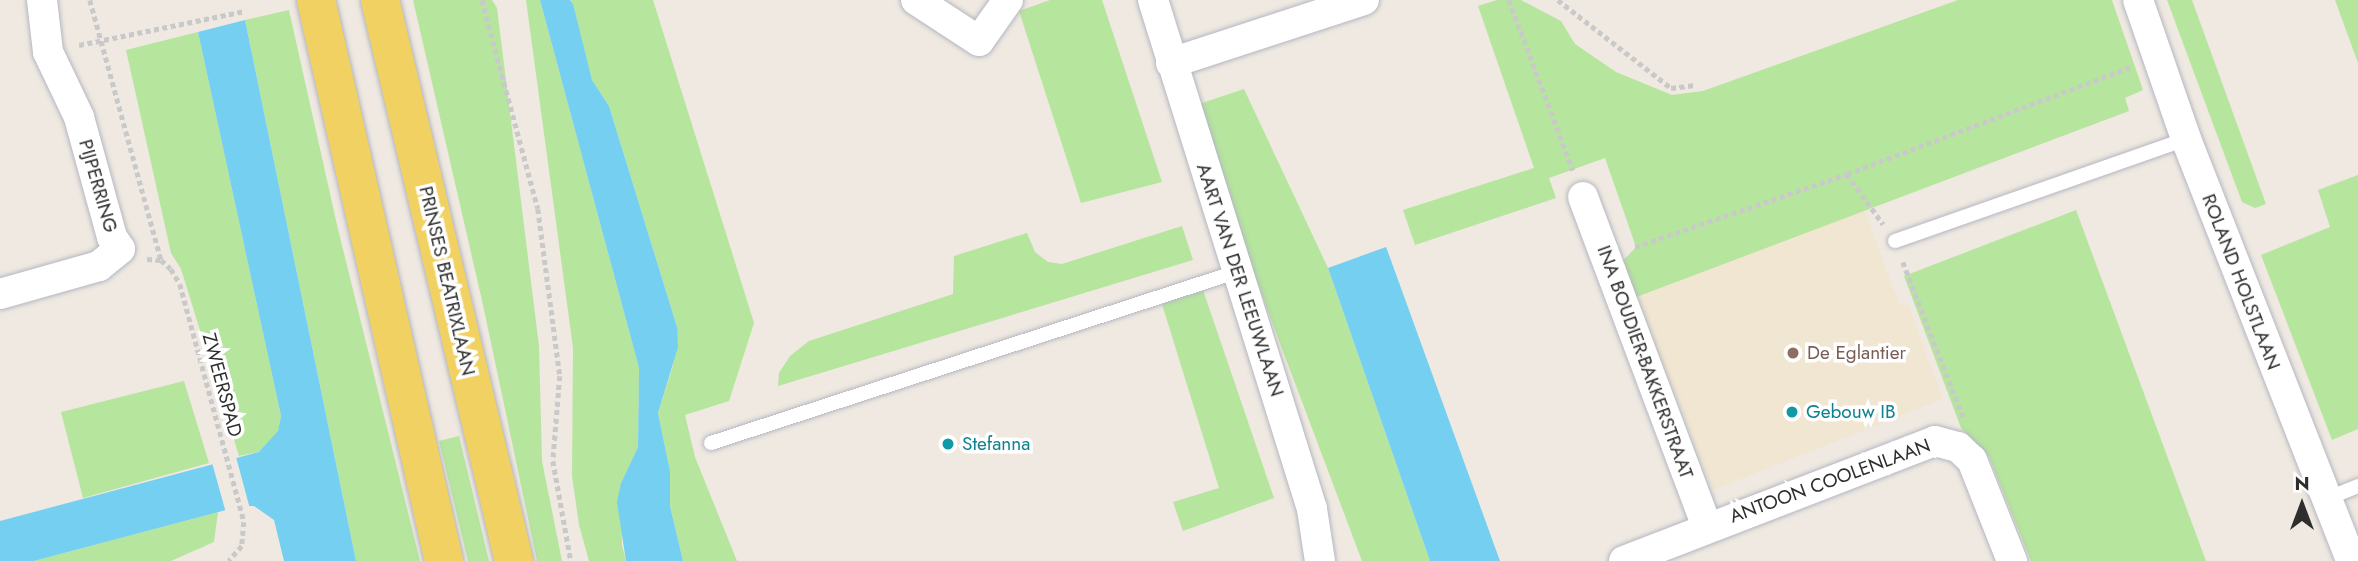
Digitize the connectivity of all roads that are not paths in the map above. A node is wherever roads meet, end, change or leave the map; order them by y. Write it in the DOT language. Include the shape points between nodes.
graph roads {
  1 [pos="42,0"];
  2 [pos="316,0"];
  3 [pos="380,0"];
  4 [pos="916,0"];
  5 [pos="1008,0"];
  6 [pos="1153,0"];
  7 [pos="1364,0"];
  8 [pos="2138,0"];
  9 [pos="1171,63"];
  10 [pos="2186,139"];
  11 [pos="1583,197"];
  12 [pos="1895,240"];
  13 [pos="1240,271"];
  14 [pos="0,294"];
  15 [pos="711,443"];
  16 [pos="2358,486"];
  17 [pos="2326,499"];
  18 [pos="1707,527"];
  19 [pos="444,561"];
  20 [pos="514,561"];
  21 [pos="1320,561"];
  22 [pos="1624,561"];
  23 [pos="2012,561"];
  24 [pos="2351,561"];
  1 -- 14 [label="street, PIJPERRING" via="48,52 79,117 111,237 120,249 99,266"];
  2 -- 19 [label="main road"];
  3 -- 20 [label="main road, PRINSES BEATRIXLAAN"];
  4 -- 5 [label="street" via="979,41"];
  6 -- 9 [label="street, AART VAN DER LEEUWLAAN"];
  7 -- 9 [label="street"];
  8 -- 10 [label="street, ROLAND HOLSTLAAN"];
  9 -- 13 [label="street, AART VAN DER LEEUWLAAN"];
  10 -- 12 [label="lane"];
  10 -- 17 [label="street, ROLAND HOLSTLAAN"];
  11 -- 18 [label="street, INA BOUDIER-BAKKERSTRAAT"];
  13 -- 15 [label="lane"];
  13 -- 21 [label="street, AART VAN DER LEEUWLAAN" via="1312,509"];
  16 -- 17 [label="lane"];
  17 -- 24 [label="street, ROLAND HOLSTLAAN"];
  18 -- 22 [label="street, ANTOON COOLENLAAN"];
  18 -- 23 [label="street, ANTOON COOLENLAAN" via="1936,441 1958,447 1972,460"];
}
